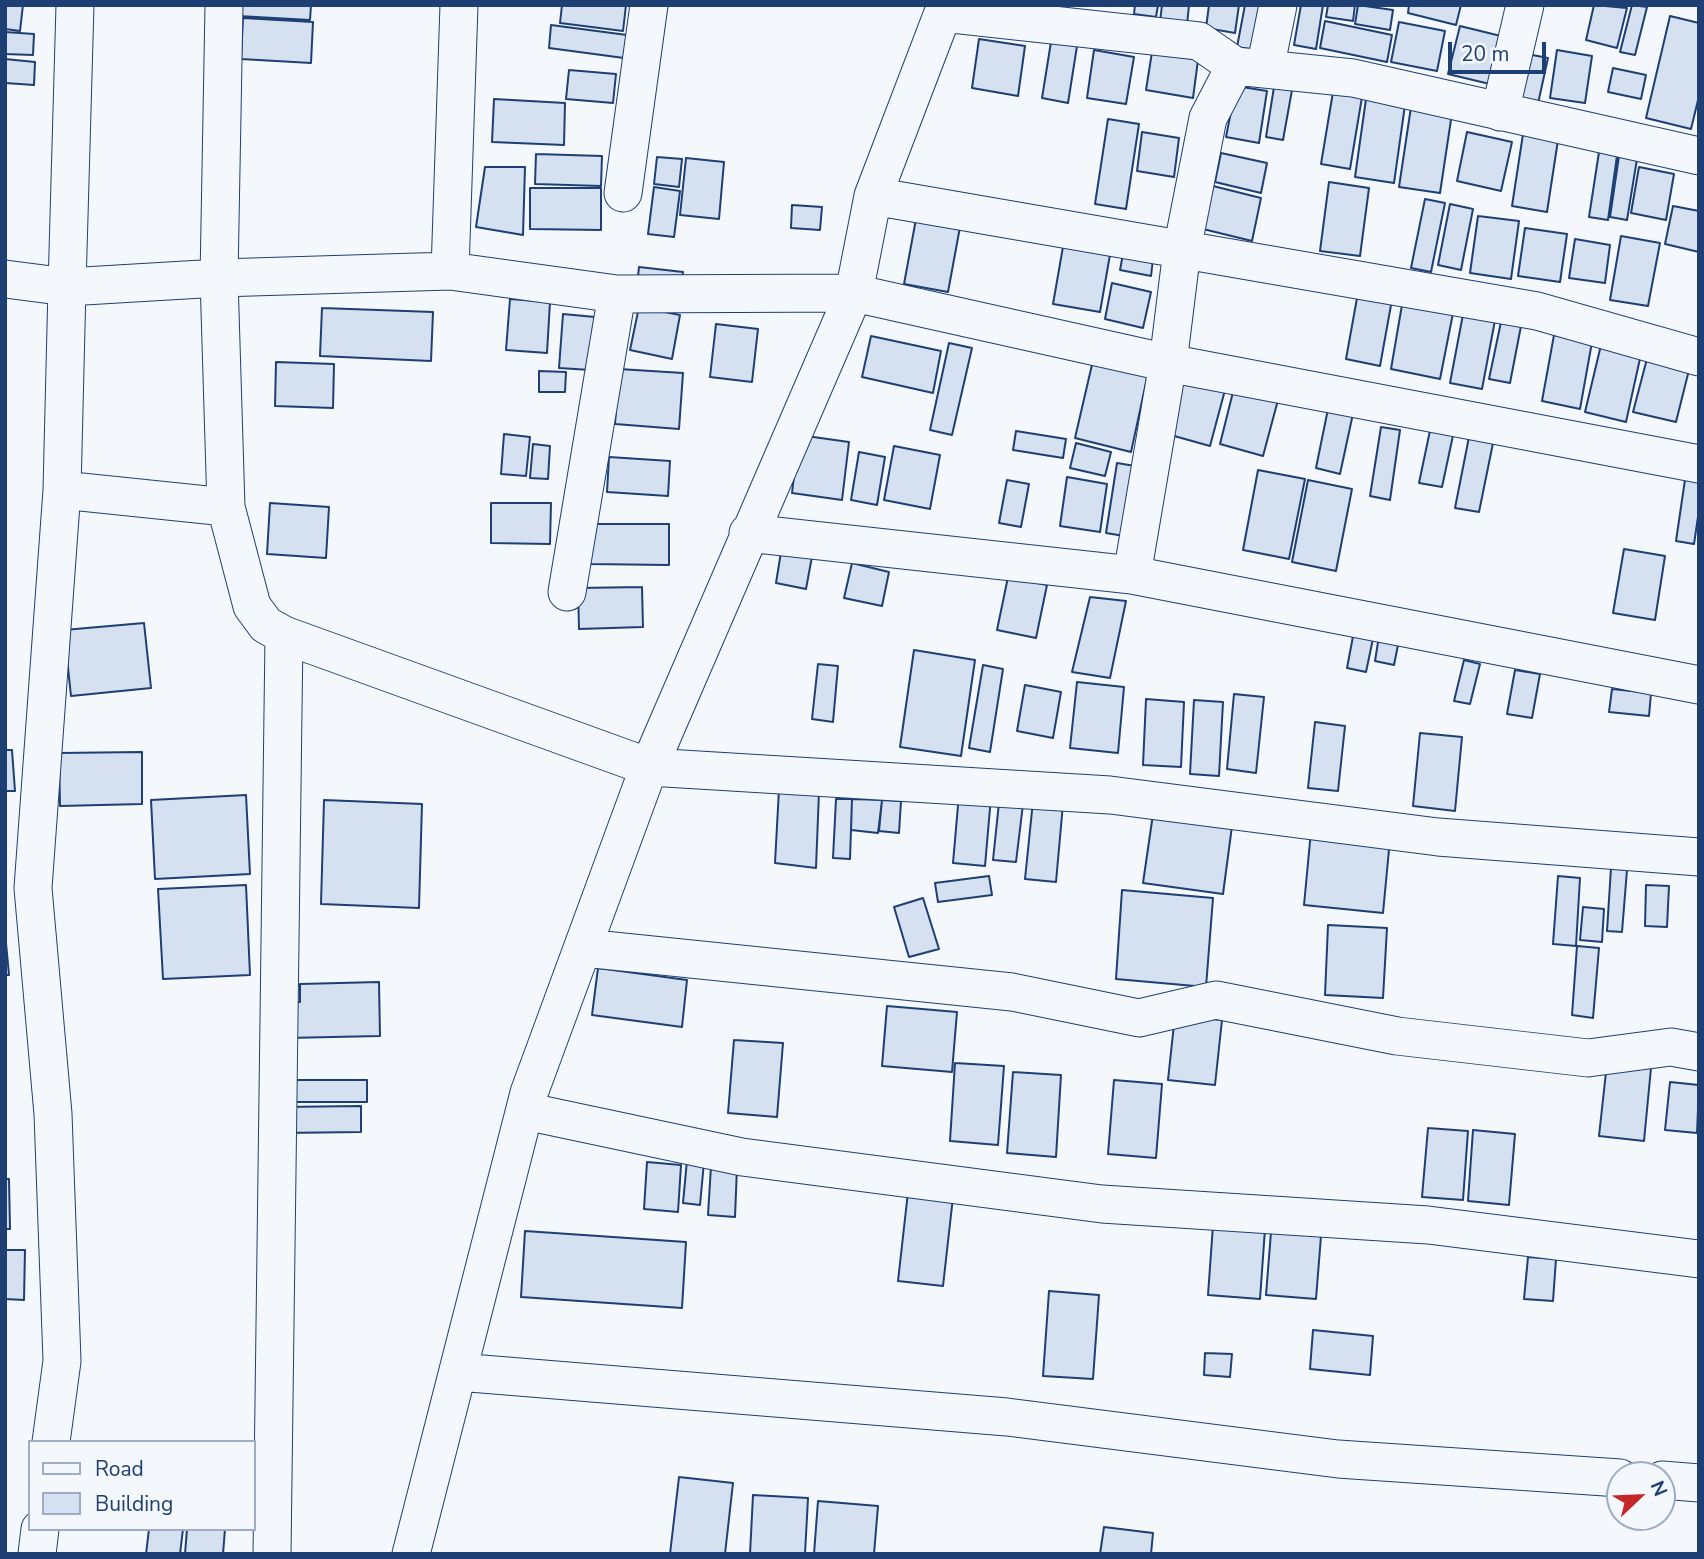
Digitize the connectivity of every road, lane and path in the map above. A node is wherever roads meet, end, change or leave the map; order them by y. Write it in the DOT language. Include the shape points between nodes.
graph roads {
  1 [pos="75,5"];
  2 [pos="224,5"];
  3 [pos="459,5"];
  4 [pos="649,5"];
  5 [pos="1278,5"];
  6 [pos="1525,5"];
  7 [pos="945,9"];
  8 [pos="1250,67"];
  9 [pos="1500,111"];
  10 [pos="1699,156"];
  11 [pos="623,193"];
  12 [pos="873,196"];
  13 [pos="1182,250"];
  14 [pos="450,271"];
  15 [pos="219,278"];
  16 [pos="5,279"];
  17 [pos="67,287"];
  18 [pos="854,293"];
  19 [pos="617,294"];
  20 [pos="1699,356"];
  21 [pos="1168,363"];
  22 [pos="1699,464"];
  23 [pos="62,489"];
  24 [pos="226,507"];
  25 [pos="748,533"];
  26 [pos="1132,575"];
  27 [pos="567,592"];
  28 [pos="284,635"];
  29 [pos="1699,685"];
  30 [pos="649,767"];
  31 [pos="1699,857"];
  32 [pos="584,948"];
  33 [pos="1699,1052"];
  34 [pos="525,1111"];
  35 [pos="1699,1259"];
  36 [pos="458,1371"];
  37 [pos="51,1440"];
  38 [pos="1606,1477"];
  39 [pos="1676,1481"];
  40 [pos="1699,1483"];
  41 [pos="40,1531"];
  42 [pos="37,1554"];
  43 [pos="272,1554"];
  44 [pos="411,1554"];
  1 -- 17 [label="street"];
  2 -- 15 [label="street"];
  3 -- 14 [label="street"];
  4 -- 11 [label="street"];
  5 -- 8 [label="street"];
  6 -- 9 [label="street"];
  7 -- 8 [label="street" via="1199,41"];
  7 -- 12 [label="street"];
  8 -- 9 [label="street" via="1353,78"];
  8 -- 13 [label="street" via="1208,118"];
  9 -- 10 [label="street"];
  12 -- 13 [label="street"];
  12 -- 18 [label="street"];
  13 -- 20 [label="street" via="1537,311"];
  13 -- 21 [label="street"];
  14 -- 15 [label="street"];
  14 -- 19 [label="street"];
  15 -- 17 [label="street"];
  15 -- 24 [label="street"];
  16 -- 17 [label="street"];
  17 -- 23 [label="street"];
  18 -- 19 [label="street"];
  18 -- 21 [label="street"];
  18 -- 25 [label="street"];
  19 -- 27 [label="street"];
  21 -- 22 [label="street"];
  21 -- 26 [label="street"];
  23 -- 24 [label="street"];
  23 -- 37 [label="street" via="33,888 53,1114 62,1361"];
  24 -- 28 [label="street" via="252,606 266,625"];
  25 -- 26 [label="street"];
  25 -- 30 [label="street"];
  26 -- 29 [label="street"];
  28 -- 30 [label="street"];
  28 -- 43 [label="street"];
  30 -- 31 [label="street" via="1110,795 1438,837"];
  30 -- 32 [label="street"];
  32 -- 33 [label="street" via="1012,992 1139,1018 1216,1000 1397,1036 1588,1058 1671,1046"];
  32 -- 34 [label="street"];
  34 -- 35 [label="street" via="742,1157 1074,1200 1428,1225"];
  34 -- 36 [label="street"];
  36 -- 38 [label="street" via="1007,1417 1338,1459"];
  36 -- 44 [label="street"];
  39 -- 40 [label="street"];
  41 -- 42 [label="street"];
}
